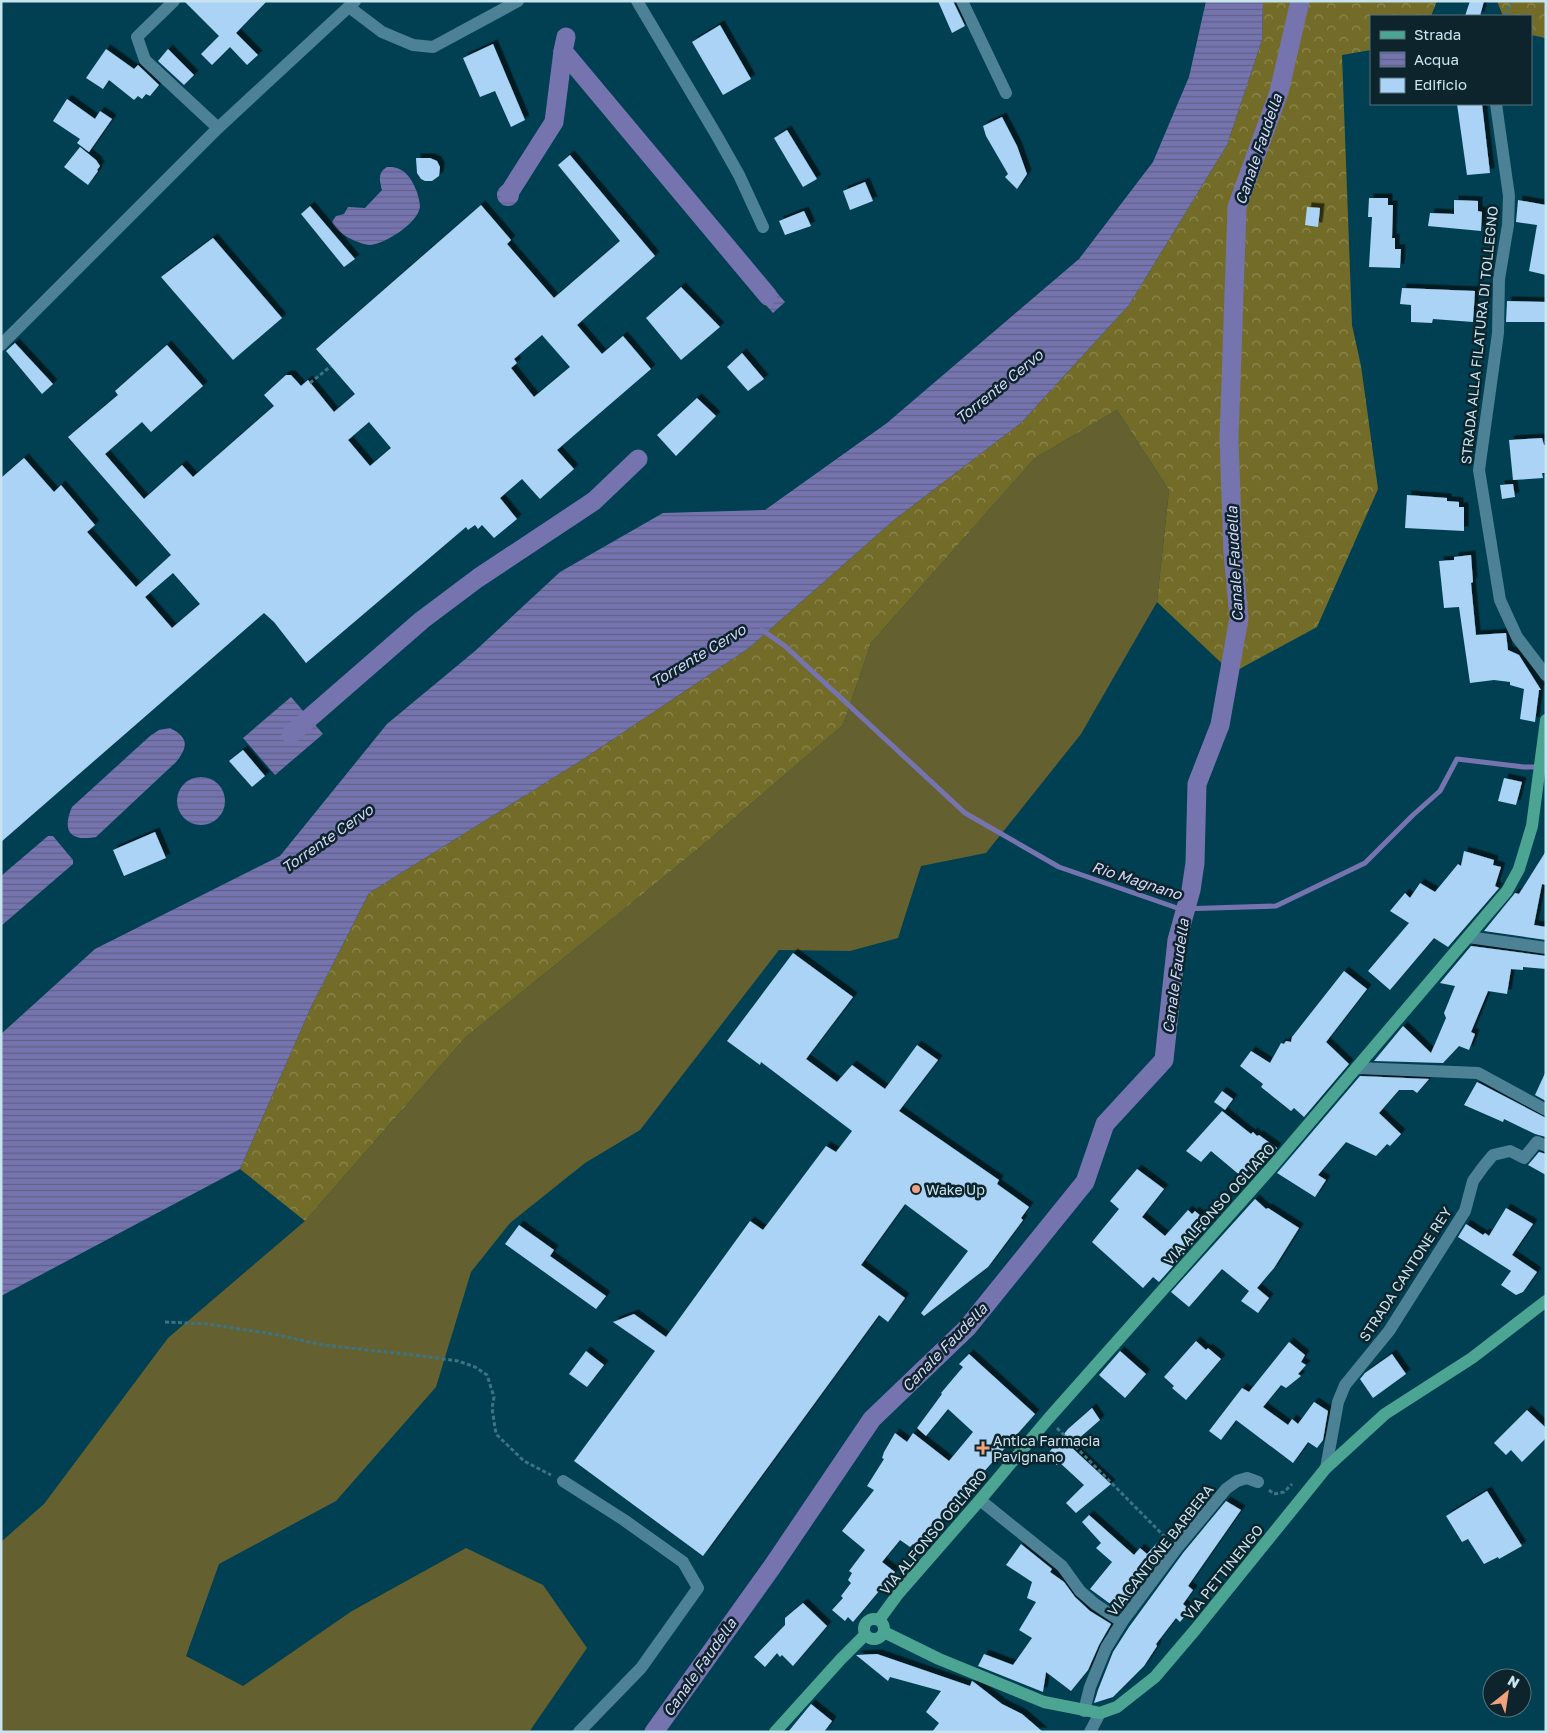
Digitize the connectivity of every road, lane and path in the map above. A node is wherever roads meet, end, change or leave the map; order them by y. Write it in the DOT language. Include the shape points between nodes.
graph roads {
  1 [pos="174,1"];
  2 [pos="518,1"];
  3 [pos="637,1"];
  4 [pos="962,1"];
  5 [pos="1512,1"];
  6 [pos="352,4"];
  7 [pos="1505,15"];
  8 [pos="1006,93"];
  9 [pos="1496,105"];
  10 [pos="218,128"];
  11 [pos="763,227"];
  12 [pos="1,345"];
  13 [pos="331,366"];
  14 [pos="310,383"];
  15 [pos="1546,675"];
  16 [pos="1546,720"];
  17 [pos="1468,937"];
  18 [pos="1546,948"];
  19 [pos="1357,1068"];
  20 [pos="1546,1110"];
  21 [pos="1546,1146"];
  22 [pos="1546,1301"];
  23 [pos="165,1322"];
  24 [pos="1048,1419"];
  25 [pos="1326,1468"];
  26 [pos="1295,1480"];
  27 [pos="563,1482"];
  28 [pos="1258,1482"];
  29 [pos="980,1500"];
  30 [pos="1177,1548"];
  31 [pos="1122,1622"];
  32 [pos="882,1626"];
  33 [pos="1084,1711"];
  34 [pos="1100,1713"];
  35 [pos="579,1732"];
  36 [pos="775,1732"];
  37 [pos="1090,1732"];
  1 -- 10 [label="street" via="137,36 145,60"];
  2 -- 6 [label="street" via="433,47 413,45 382,32"];
  3 -- 11 [label="street" via="739,175"];
  4 -- 8 [label="street"];
  5 -- 7 [label="path"];
  6 -- 10 [label="street"];
  9 -- 15 [label="street, STRADA ALLA FILATURA DI TOLLEGNO" via="1509,196 1508,225 1498,279 1498,332 1479,470 1500,600 1517,637"];
  10 -- 12 [label="street"];
  13 -- 14 [label="path"];
  16 -- 17 [label="main road, VIA ALFONSO OGLIARO" via="1532,826 1519,869 1507,891"];
  17 -- 18 [label="street"];
  17 -- 19 [label="main road, VIA ALFONSO OGLIARO"];
  19 -- 20 [label="street" via="1478,1073"];
  19 -- 24 [label="main road, VIA ALFONSO OGLIARO"];
  21 -- 25 [label="street, STRADA CANTONE REY" via="1537,1142 1524,1158 1510,1151 1493,1155 1483,1167 1474,1181 1465,1211 1388,1331 1345,1385 1338,1402"];
  22 -- 25 [label="main road, VIA PETTINENGO" via="1472,1358 1385,1414"];
  23 -- 27 [label="path" via="207,1324 323,1345 458,1361 475,1367 487,1375 494,1397 492,1408 496,1434 524,1461"];
  24 -- 29 [label="main road, VIA ALFONSO OGLIARO"];
  24 -- 30 [label="path"];
  25 -- 34 [label="main road, VIA PETTINENGO" via="1155,1677 1117,1707"];
  26 -- 28 [label="path" via="1284,1492 1274,1494"];
  27 -- 35 [label="street" via="683,1562 698,1588 642,1668"];
  28 -- 30 [label="street, VIA CANTONE BARBERA" via="1247,1478 1226,1489"];
  29 -- 31 [label="street" via="1062,1566 1095,1604"];
  29 -- 32 [label="main road, VIA ALFONSO OGLIARO" via="898,1594"];
  30 -- 31 [label="street, VIA CANTONE BARBERA"];
  31 -- 33 [label="street, VIA CANTONE BARBERA" via="1106,1648"];
  32 -- 33 [label="main road" via="940,1659 1044,1702"];
  32 -- 36 [label="main road" via="881,1637 874,1640 865,1635"];
  33 -- 34 [label="main road"];
  34 -- 37 [label="street"];
}
